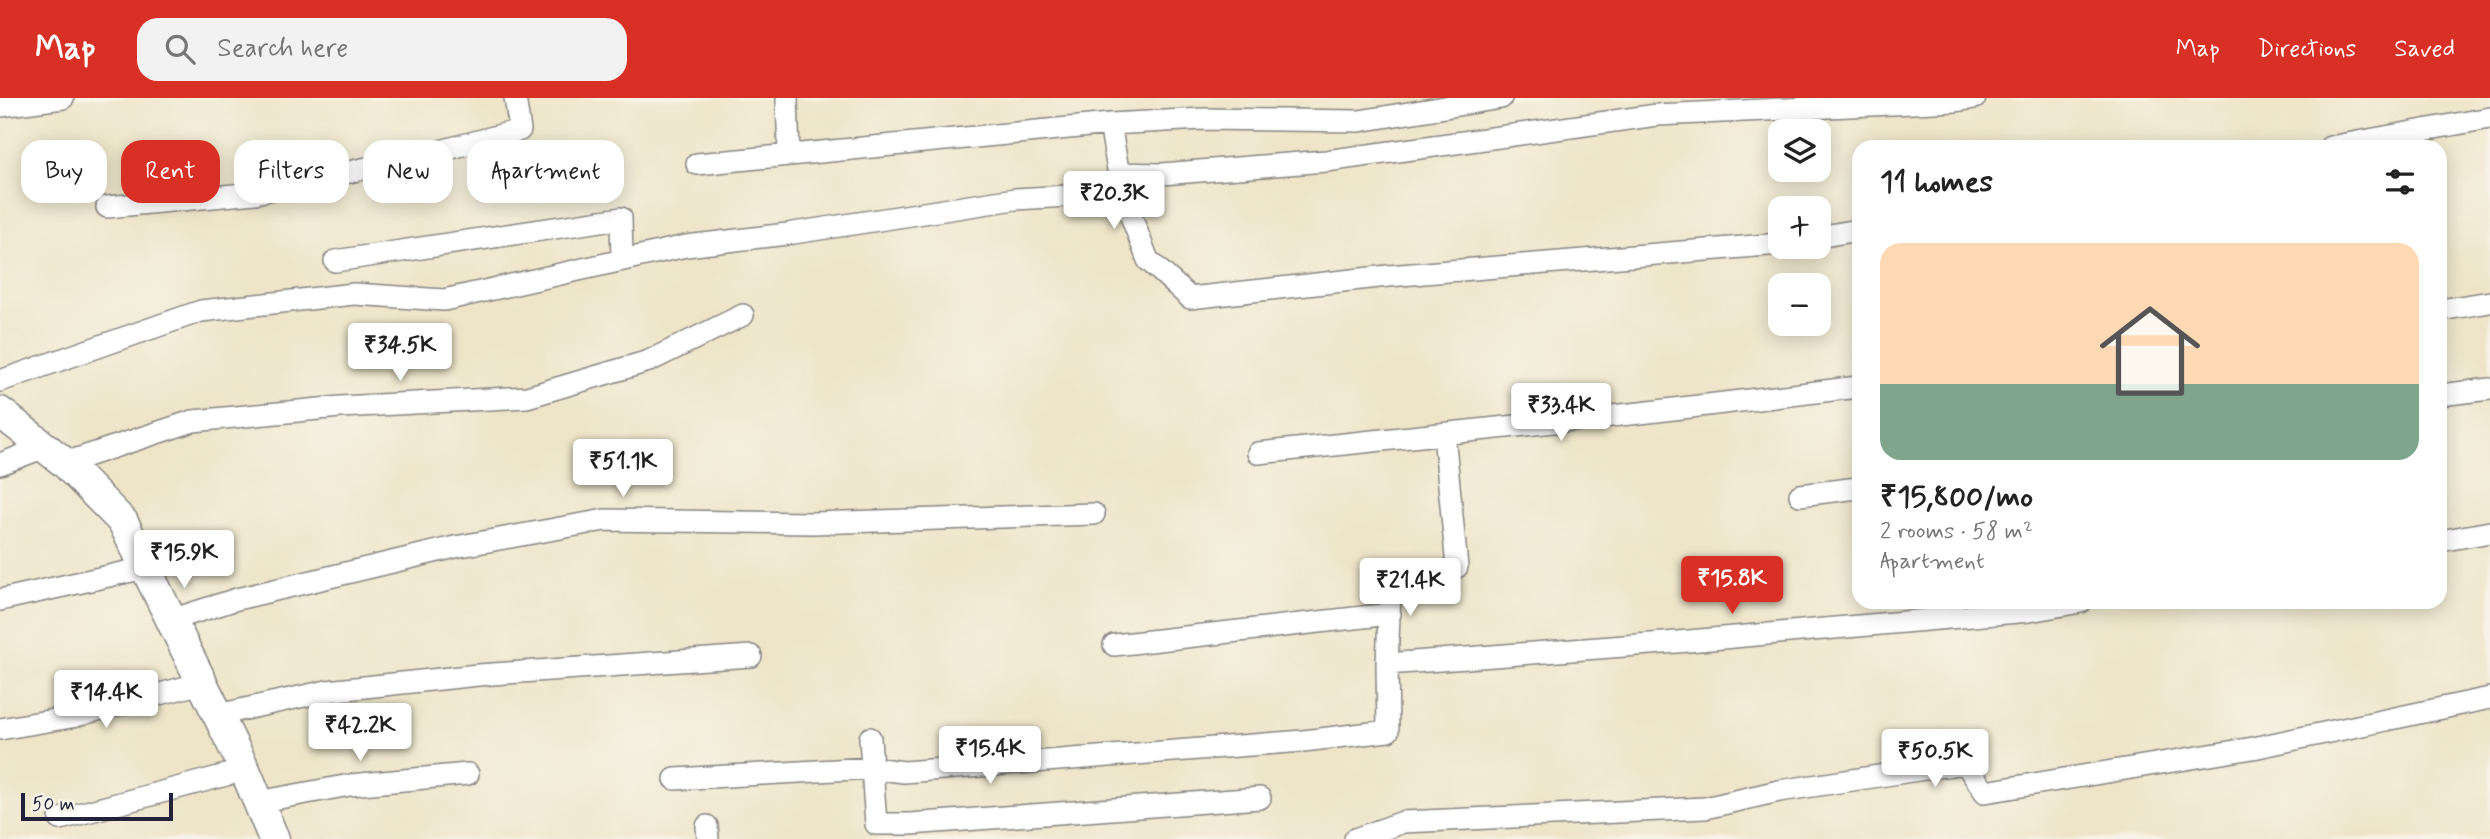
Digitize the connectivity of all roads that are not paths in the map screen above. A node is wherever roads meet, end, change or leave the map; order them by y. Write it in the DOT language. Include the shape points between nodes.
graph roads {
  1 [pos="63,98"];
  2 [pos="516,98"];
  3 [pos="787,98"];
  4 [pos="1501,98"];
  5 [pos="1975,98"];
  6 [pos="0,106"];
  7 [pos="2490,118"];
  8 [pos="1110,124"];
  9 [pos="2369,140"];
  10 [pos="789,155"];
  11 [pos="697,164"];
  12 [pos="1120,183"];
  13 [pos="107,206"];
  14 [pos="1852,231"];
  15 [pos="1831,235"];
  16 [pos="1768,245"];
  17 [pos="622,260"];
  18 [pos="335,261"];
  19 [pos="2490,302"];
  20 [pos="2447,309"];
  21 [pos="743,314"];
  22 [pos="0,381"];
  23 [pos="1852,388"];
  24 [pos="2490,388"];
  25 [pos="2447,394"];
  26 [pos="0,412"];
  27 [pos="1444,434"];
  28 [pos="1258,453"];
  29 [pos="55,455"];
  30 [pos="0,464"];
  31 [pos="1852,489"];
  32 [pos="1800,495"];
  33 [pos="1094,514"];
  34 [pos="2490,532"];
  35 [pos="2447,540"];
  36 [pos="145,568"];
  37 [pos="0,600"];
  38 [pos="2041,609"];
  39 [pos="1390,614"];
  40 [pos="171,620"];
  41 [pos="1114,645"];
  42 [pos="751,656"];
  43 [pos="1387,664"];
  44 [pos="202,683"];
  45 [pos="2490,698"];
  46 [pos="218,715"];
  47 [pos="0,729"];
  48 [pos="870,738"];
  49 [pos="872,768"];
  50 [pos="244,770"];
  51 [pos="468,774"];
  52 [pos="675,779"];
  53 [pos="1260,798"];
  54 [pos="258,802"];
  55 [pos="60,819"];
  56 [pos="274,839"];
  57 [pos="1355,839"];
  1 -- 6 [label="street"];
  2 -- 13 [label="street" via="520,130 508,134 255,193"];
  3 -- 10 [label="street"];
  4 -- 8 [label="street" via="1359,121 1203,119"];
  5 -- 12 [label="street" via="1657,115 1326,161 1162,174"];
  7 -- 9 [label="street"];
  8 -- 10 [label="street"];
  8 -- 12 [label="street"];
  10 -- 11 [label="street"];
  12 -- 16 [label="street" via="1148,260 1190,298 1388,276"];
  12 -- 17 [label="street" via="686,246"];
  14 -- 15 [label="street"];
  17 -- 18 [label="street" via="621,218"];
  17 -- 22 [label="street" via="444,300 354,294 201,312"];
  19 -- 20 [label="street"];
  21 -- 29 [label="street" via="649,361 527,397 340,407 193,422"];
  23 -- 27 [label="street"];
  24 -- 25 [label="street"];
  26 -- 29 [label="street"];
  27 -- 28 [label="street"];
  27 -- 39 [label="street" via="1457,567 1390,593"];
  29 -- 30 [label="street"];
  29 -- 36 [label="street" via="123,522"];
  31 -- 32 [label="street"];
  33 -- 40 [label="street" via="813,523 605,520 456,547 237,599"];
  34 -- 35 [label="street"];
  36 -- 37 [label="street"];
  36 -- 40 [label="street"];
  38 -- 43 [label="street"];
  39 -- 41 [label="street"];
  39 -- 43 [label="street"];
  40 -- 44 [label="street"];
  42 -- 46 [label="street" via="478,675 327,691"];
  43 -- 49 [label="street" via="1388,731 904,772"];
  44 -- 46 [label="street"];
  44 -- 47 [label="street" via="71,718"];
  45 -- 57 [label="street" via="2253,748 1985,792 1965,763 1779,791 1705,808 1403,822"];
  46 -- 50 [label="street"];
  48 -- 49 [label="street"];
  49 -- 52 [label="street"];
  49 -- 53 [label="street" via="876,824"];
  50 -- 54 [label="street"];
  50 -- 55 [label="street"];
  51 -- 54 [label="street" via="350,785"];
  54 -- 56 [label="street"];
}
